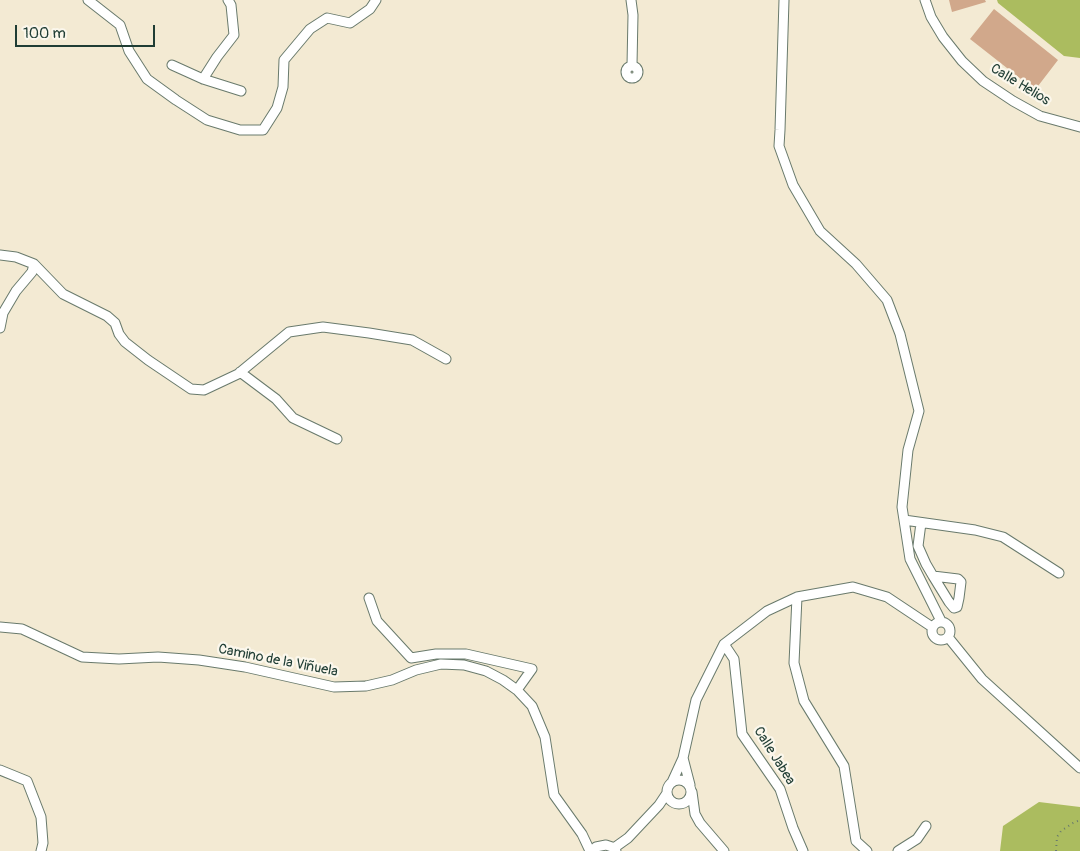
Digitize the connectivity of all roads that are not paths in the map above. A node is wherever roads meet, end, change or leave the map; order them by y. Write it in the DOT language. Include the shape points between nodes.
graph roads {
  1 [pos="88,0"];
  2 [pos="376,0"];
  3 [pos="631,0"];
  4 [pos="784,0"];
  5 [pos="925,0"];
  6 [pos="231,2"];
  7 [pos="172,66"];
  8 [pos="632,66"];
  9 [pos="203,79"];
  10 [pos="241,91"];
  11 [pos="1080,127"];
  12 [pos="0,255"];
  13 [pos="34,264"];
  14 [pos="0,328"];
  15 [pos="446,358"];
  16 [pos="240,372"];
  17 [pos="337,439"];
  18 [pos="904,520"];
  19 [pos="921,523"];
  20 [pos="1059,573"];
  21 [pos="933,576"];
  22 [pos="797,597"];
  23 [pos="369,598"];
  24 [pos="941,621"];
  25 [pos="0,627"];
  26 [pos="932,627"];
  27 [pos="948,637"];
  28 [pos="724,644"];
  29 [pos="517,690"];
  30 [pos="683,758"];
  31 [pos="1080,768"];
  32 [pos="0,770"];
  33 [pos="672,782"];
  34 [pos="691,788"];
  35 [pos="667,793"];
  36 [pos="675,803"];
  37 [pos="659,805"];
  38 [pos="695,814"];
  39 [pos="926,826"];
  40 [pos="582,834"];
  41 [pos="601,845"];
  42 [pos="617,850"];
  43 [pos="41,851"];
  44 [pos="591,851"];
  45 [pos="724,851"];
  46 [pos="803,851"];
  47 [pos="867,851"];
  48 [pos="898,851"];
  1 -- 2 [label="street" via="120,25 129,51 147,79 207,120 240,130 263,130 277,108 283,87 284,60 310,29 327,18 350,22 370,9"];
  3 -- 8 [label="street"];
  4 -- 18 [label="street" via="779,146 792,185 820,230 887,300 900,334 919,412 908,450 902,507"];
  5 -- 11 [label="street, Calle Helios" via="943,38 983,81 1040,116"];
  6 -- 9 [label="street" via="234,35"];
  7 -- 9 [label="street"];
  9 -- 10 [label="street"];
  12 -- 13 [label="street"];
  13 -- 14 [label="street" via="32,272 3,313"];
  13 -- 16 [label="street" via="63,294 107,316 116,324 125,342 191,390 204,390"];
  15 -- 16 [label="street" via="412,340 323,327 290,332"];
  16 -- 17 [label="street" via="276,399 293,418"];
  18 -- 19 [label="street"];
  18 -- 24 [label="street" via="910,559"];
  19 -- 20 [label="street" via="1004,537"];
  19 -- 21 [label="street" via="918,546"];
  22 -- 26 [label="street" via="852,587 887,597"];
  22 -- 28 [label="street" via="767,611"];
  22 -- 47 [label="street" via="794,663 804,701 844,766 856,841"];
  23 -- 29 [label="street" via="377,621 411,658 466,654 532,669"];
  24 -- 26 [label="street"];
  24 -- 27 [label="street" via="950,628"];
  25 -- 29 [label="street, Camino de la Viñuela" via="22,629 82,656 158,656 199,660 334,688 366,686 416,670 456,664 486,671"];
  26 -- 27 [label="street" via="932,635 936,639"];
  27 -- 31 [label="street" via="982,679"];
  28 -- 30 [label="street" via="696,700"];
  28 -- 46 [label="street, Calle Jabea" via="734,659 742,734 780,789"];
  29 -- 40 [label="street, Camino de la Viñuela" via="532,706 545,737 554,795"];
  30 -- 33 [label="street"];
  30 -- 34 [label="street"];
  32 -- 43 [label="street" via="26,781 41,817"];
  33 -- 34 [label="street" via="684,780"];
  33 -- 35 [label="street"];
  34 -- 36 [label="street" via="688,800 682,804"];
  34 -- 38 [label="street"];
  35 -- 36 [label="street"];
  35 -- 37 [label="street"];
  36 -- 37 [label="street"];
  36 -- 38 [label="street"];
  37 -- 42 [label="street"];
  38 -- 45 [label="street"];
  39 -- 48 [label="street" via="917,838"];
  40 -- 41 [label="street"];
  40 -- 44 [label="street, Camino de la Viñuela"];
  41 -- 42 [label="street"];
  41 -- 44 [label="street"];
}
